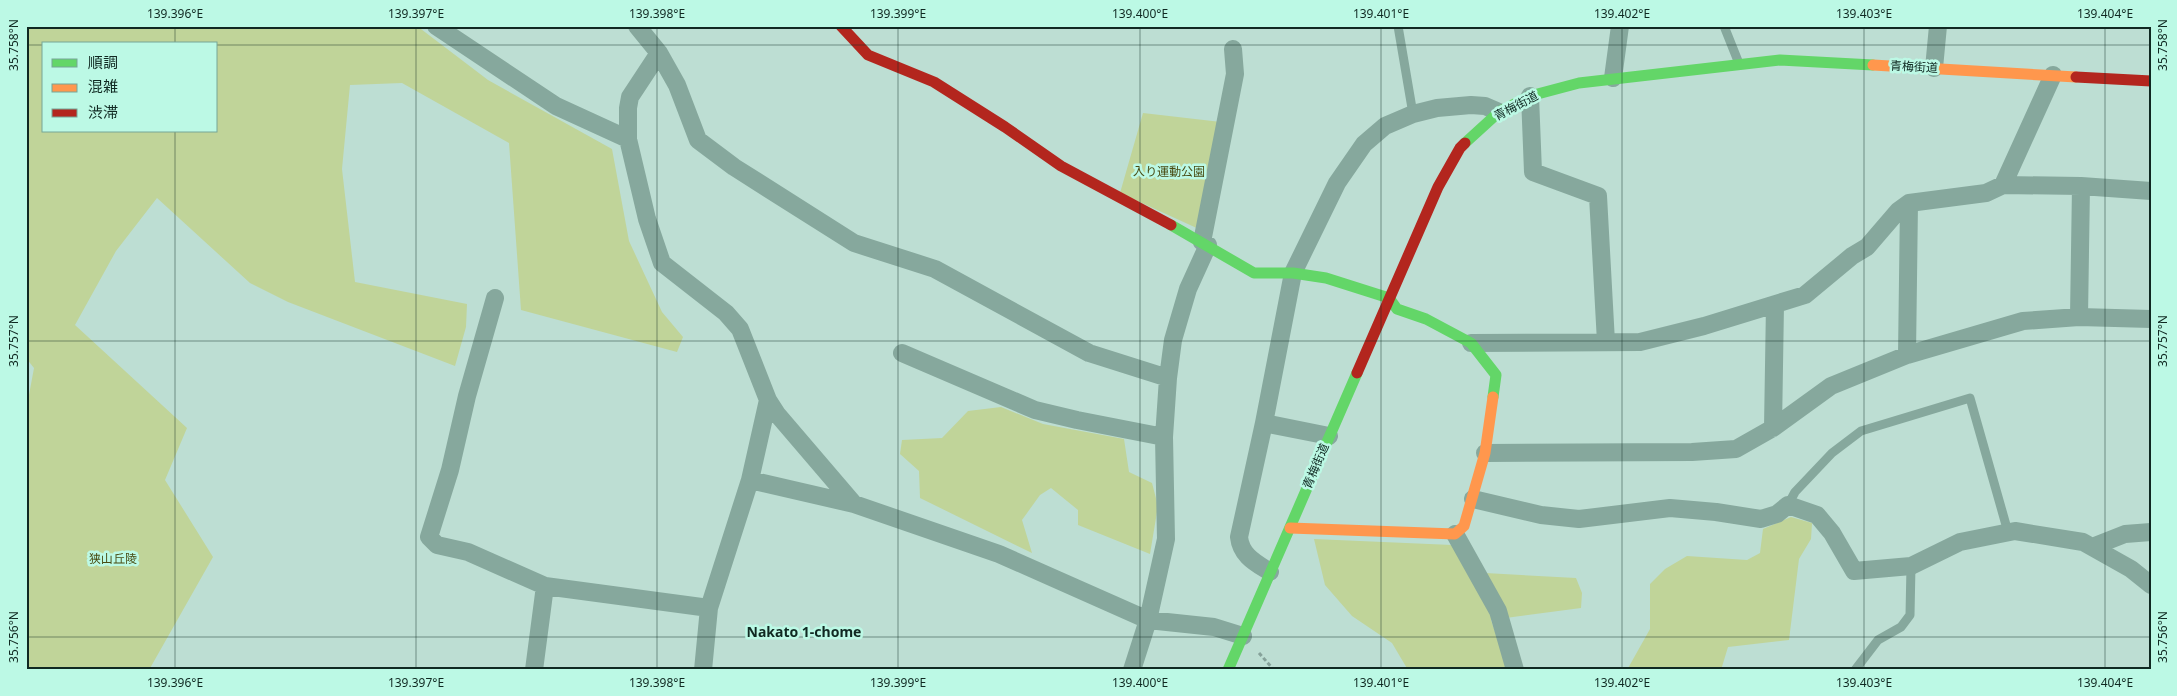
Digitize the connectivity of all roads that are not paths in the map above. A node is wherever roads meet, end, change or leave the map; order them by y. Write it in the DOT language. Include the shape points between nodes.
graph roads {
  1 [pos="436,26"];
  2 [pos="637,26"];
  3 [pos="841,26"];
  4 [pos="1398,26"];
  5 [pos="1620,26"];
  6 [pos="1724,26"];
  7 [pos="1938,26"];
  8 [pos="1233,49"];
  9 [pos="659,53"];
  10 [pos="1739,63"];
  11 [pos="1934,68"];
  12 [pos="2053,75"];
  13 [pos="1613,78"];
  14 [pos="2151,81"];
  15 [pos="1530,96"];
  16 [pos="1500,112"];
  17 [pos="1413,114"];
  18 [pos="628,139"];
  19 [pos="2003,185"];
  20 [pos="2081,186"];
  21 [pos="2151,191"];
  22 [pos="1909,203"];
  23 [pos="1205,244"];
  24 [pos="1293,273"];
  25 [pos="495,298"];
  26 [pos="1389,298"];
  27 [pos="1775,304"];
  28 [pos="2079,318"];
  29 [pos="2151,319"];
  30 [pos="1606,342"];
  31 [pos="1472,343"];
  32 [pos="902,353"];
  33 [pos="1907,355"];
  34 [pos="1168,378"];
  35 [pos="768,400"];
  36 [pos="1264,423"];
  37 [pos="1773,428"];
  38 [pos="1329,436"];
  39 [pos="1164,437"];
  40 [pos="1486,453"];
  41 [pos="750,480"];
  42 [pos="1473,499"];
  43 [pos="854,504"];
  44 [pos="1788,505"];
  45 [pos="1290,528"];
  46 [pos="2008,532"];
  47 [pos="2151,532"];
  48 [pos="1455,534"];
  49 [pos="2092,548"];
  50 [pos="1911,566"];
  51 [pos="1270,572"];
  52 [pos="2151,585"];
  53 [pos="545,586"];
  54 [pos="709,608"];
  55 [pos="1148,620"];
  56 [pos="1243,636"];
  57 [pos="534,670"];
  58 [pos="703,670"];
  59 [pos="1132,670"];
  60 [pos="1228,670"];
  61 [pos="1514,670"];
  62 [pos="1855,670"];
  1 -- 18 [label="street" via="556,106"];
  2 -- 9 [label="street"];
  3 -- 23 [label="main road" via="868,55 934,82 1061,166"];
  4 -- 17 [label="lane"];
  5 -- 13 [label="street"];
  6 -- 10 [label="lane"];
  7 -- 11 [label="street"];
  8 -- 23 [label="street" via="1239,70"];
  9 -- 18 [label="street" via="630,97"];
  9 -- 34 [label="street" via="677,85 698,140 766,187 854,243 935,269 1089,353"];
  10 -- 11 [label="main road, 青梅街道" via="1791,60"];
  10 -- 13 [label="main road, 青梅街道"];
  11 -- 12 [label="main road, 青梅街道"];
  12 -- 14 [label="main road, 青梅街道"];
  12 -- 19 [label="street"];
  13 -- 15 [label="main road, 青梅街道" via="1564,86"];
  15 -- 16 [label="main road, 青梅街道"];
  15 -- 30 [label="street" via="1534,172 1598,196"];
  16 -- 17 [label="street" via="1471,105"];
  16 -- 26 [label="main road, 青梅街道" via="1472,135 1451,162"];
  17 -- 24 [label="street" via="1385,126 1364,144 1337,182"];
  18 -- 35 [label="street" via="647,219 662,263 726,313 740,329"];
  19 -- 20 [label="street"];
  19 -- 22 [label="street" via="1986,193"];
  20 -- 21 [label="street"];
  20 -- 28 [label="street"];
  22 -- 27 [label="street" via="1867,247 1805,295"];
  22 -- 33 [label="street"];
  23 -- 24 [label="main road" via="1254,273"];
  23 -- 34 [label="street" via="1188,289"];
  24 -- 26 [label="main road" via="1326,278"];
  24 -- 36 [label="street"];
  25 -- 53 [label="street" via="429,537 437,545 468,552"];
  26 -- 31 [label="main road" via="1397,309 1426,319"];
  26 -- 38 [label="main road, 青梅街道"];
  27 -- 30 [label="street" via="1640,342"];
  27 -- 37 [label="street"];
  28 -- 29 [label="street"];
  28 -- 33 [label="street" via="2023,321"];
  30 -- 31 [label="street"];
  31 -- 40 [label="main road" via="1496,375"];
  32 -- 39 [label="street" via="1035,410"];
  33 -- 37 [label="street" via="1831,386"];
  34 -- 39 [label="street"];
  35 -- 41 [label="street"];
  35 -- 43 [label="street"];
  36 -- 38 [label="street"];
  36 -- 51 [label="street" via="1239,537 1245,554"];
  37 -- 40 [label="street" via="1736,449"];
  38 -- 45 [label="main road, 青梅街道"];
  39 -- 55 [label="street" via="1166,539"];
  40 -- 42 [label="main road"];
  41 -- 43 [label="street"];
  41 -- 54 [label="street"];
  42 -- 44 [label="street" via="1541,515 1579,519 1670,508 1762,519 1777,514"];
  42 -- 48 [label="main road" via="1464,526"];
  43 -- 55 [label="street" via="999,554"];
  44 -- 46 [label="lane" via="1794,492 1832,453 1861,432 1970,398"];
  44 -- 50 [label="street" via="1817,515 1832,533 1854,571"];
  45 -- 48 [label="main road"];
  45 -- 51 [label="main road, 青梅街道"];
  46 -- 49 [label="street" via="2083,542"];
  46 -- 50 [label="street" via="1960,542"];
  47 -- 49 [label="street" via="2125,534"];
  48 -- 61 [label="street" via="1498,611"];
  49 -- 52 [label="street" via="2131,569"];
  50 -- 62 [label="lane" via="1910,615 1901,626 1878,640"];
  51 -- 56 [label="main road, 青梅街道"];
  53 -- 54 [label="street"];
  53 -- 57 [label="street"];
  54 -- 58 [label="street"];
  55 -- 56 [label="street" via="1214,627"];
  55 -- 59 [label="street"];
  56 -- 60 [label="main road, 青梅街道"];
}
